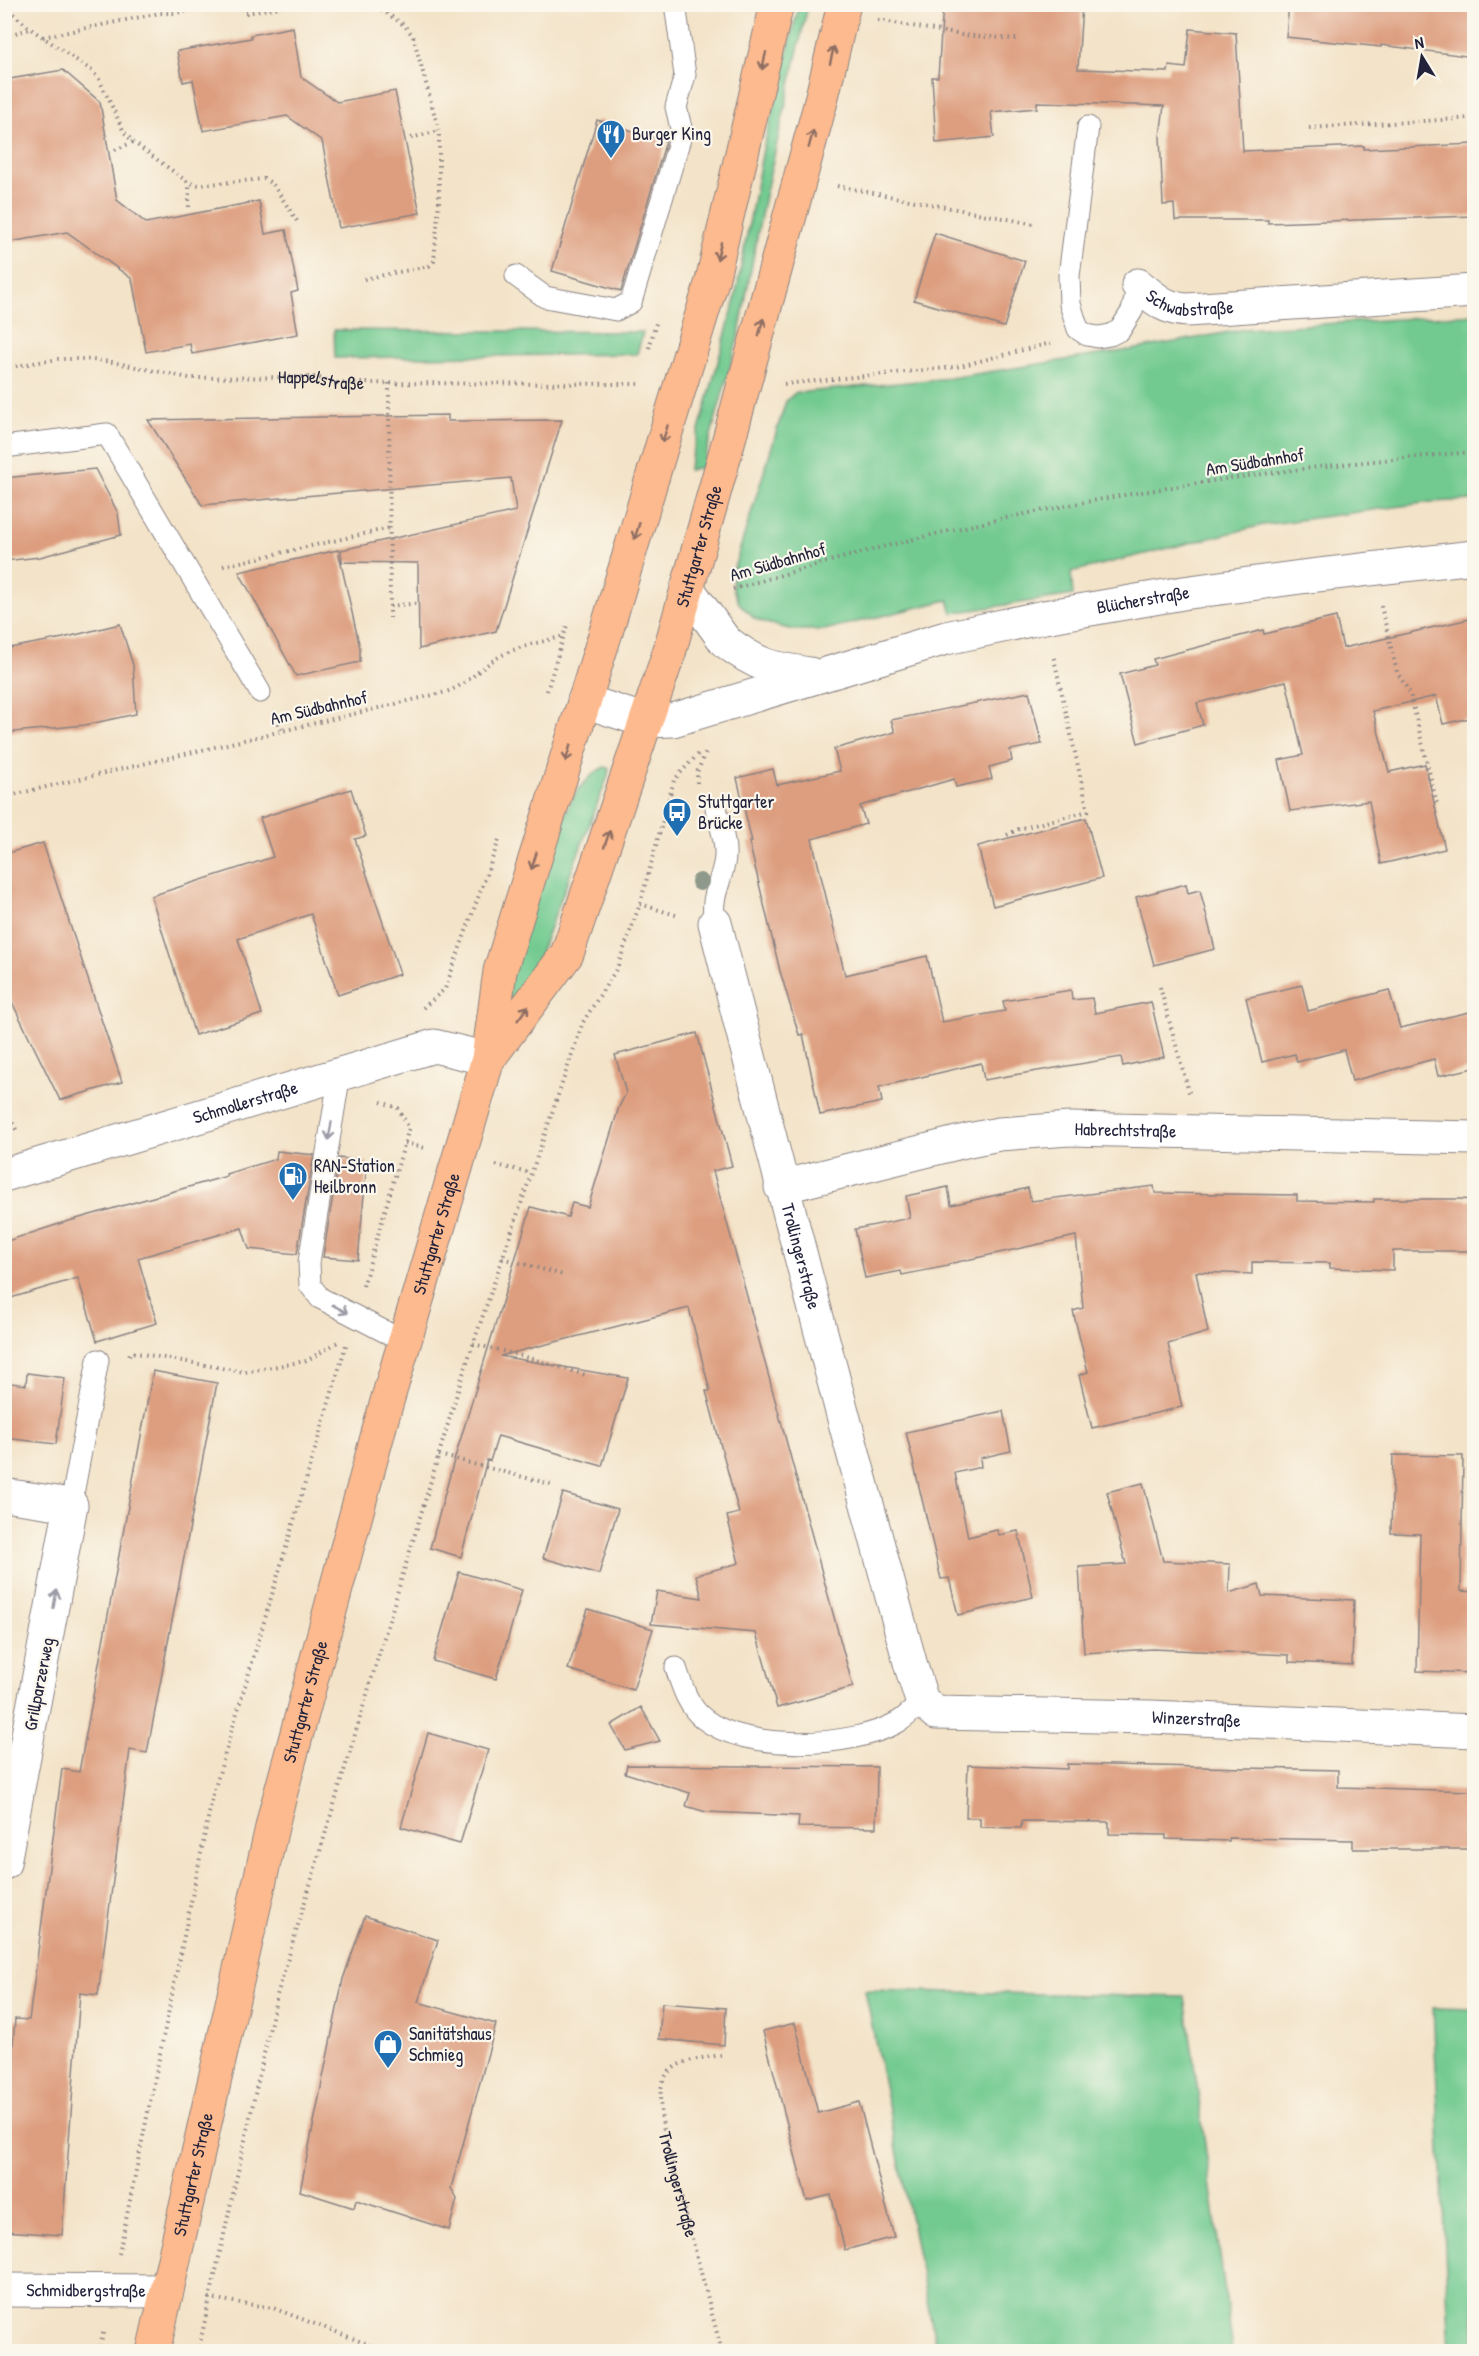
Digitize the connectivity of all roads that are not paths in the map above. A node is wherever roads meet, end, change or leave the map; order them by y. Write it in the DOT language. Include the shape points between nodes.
graph roads {
  1 [pos="675,4"];
  2 [pos="777,4"];
  3 [pos="843,8"];
  4 [pos="1088,127"];
  5 [pos="516,276"];
  6 [pos="1138,285"];
  7 [pos="1474,291"];
  8 [pos="4,447"];
  9 [pos="1474,557"];
  10 [pos="687,588"];
  11 [pos="817,675"];
  12 [pos="260,692"];
  13 [pos="587,692"];
  14 [pos="646,721"];
  15 [pos="716,808"];
  16 [pos="715,923"];
  17 [pos="488,1059"];
  18 [pos="340,1073"];
  19 [pos="1474,1138"];
  20 [pos="4,1175"];
  21 [pos="782,1187"];
  22 [pos="405,1342"];
  23 [pos="98,1360"];
  24 [pos="4,1495"];
  25 [pos="71,1505"];
  26 [pos="675,1668"];
  27 [pos="922,1701"];
  28 [pos="1474,1731"];
  29 [pos="4,1863"];
  30 [pos="4,2290"];
  31 [pos="167,2291"];
  32 [pos="153,2352"];
  1 -- 5 [label="lane" via="685,75 676,106 682,132 631,302 616,310 545,297"];
  2 -- 13 [label="main road, Stuttgarter Straße, one-way, bridge" via="712,281"];
  10 -- 3 [label="main road, Stuttgarter Straße, one-way, bridge" via="801,178"];
  4 -- 6 [label="lane, Schwabstraße" via="1069,276 1070,304 1078,329 1098,337 1120,330 1132,311"];
  6 -- 7 [label="street, Schwabstraße" via="1174,310"];
  8 -- 12 [label="lane" via="107,434"];
  9 -- 11 [label="street, Blücherstraße" via="1183,593 1044,617 946,638"];
  10 -- 11 [label="street, Blücherstraße, bridge" via="725,641 747,657 769,668"];
  10 -- 14 [label="main road, Stuttgarter Straße, bridge"];
  11 -- 14 [label="street, Blücherstraße" via="673,720"];
  13 -- 14 [label="street, Blücherstraße"];
  13 -- 17 [label="main road, Stuttgarter Straße, one-way" via="500,971"];
  17 -- 14 [label="main road, Stuttgarter Straße, one-way" via="567,954"];
  15 -- 16 [label="lane, Trollingerstraße" via="725,862 714,893"];
  16 -- 21 [label="street, Trollingerstraße"];
  17 -- 18 [label="street, Schmollerstraße" via="434,1046"];
  17 -- 22 [label="main road, Stuttgarter Straße"];
  18 -- 20 [label="street, Schmollerstraße"];
  18 -- 22 [label="lane, one-way" via="308,1274 310,1286 351,1326"];
  19 -- 21 [label="street, Habrechtstraße" via="1070,1129 999,1134"];
  21 -- 27 [label="street, Trollingerstraße"];
  22 -- 31 [label="main road, Stuttgarter Straße" via="275,1814"];
  23 -- 25 [label="lane, Grillparzerweg"];
  24 -- 25 [label="street"];
  29 -- 25 [label="street, Grillparzerweg, one-way"];
  26 -- 27 [label="lane" via="685,1695 703,1719 733,1735 768,1742 842,1739 883,1729 899,1722"];
  27 -- 28 [label="street, Winzerstraße" via="936,1713 1151,1717"];
  30 -- 31 [label="street, Schmidbergstraße"];
  31 -- 32 [label="main road, Stuttgarter Straße"];
}
